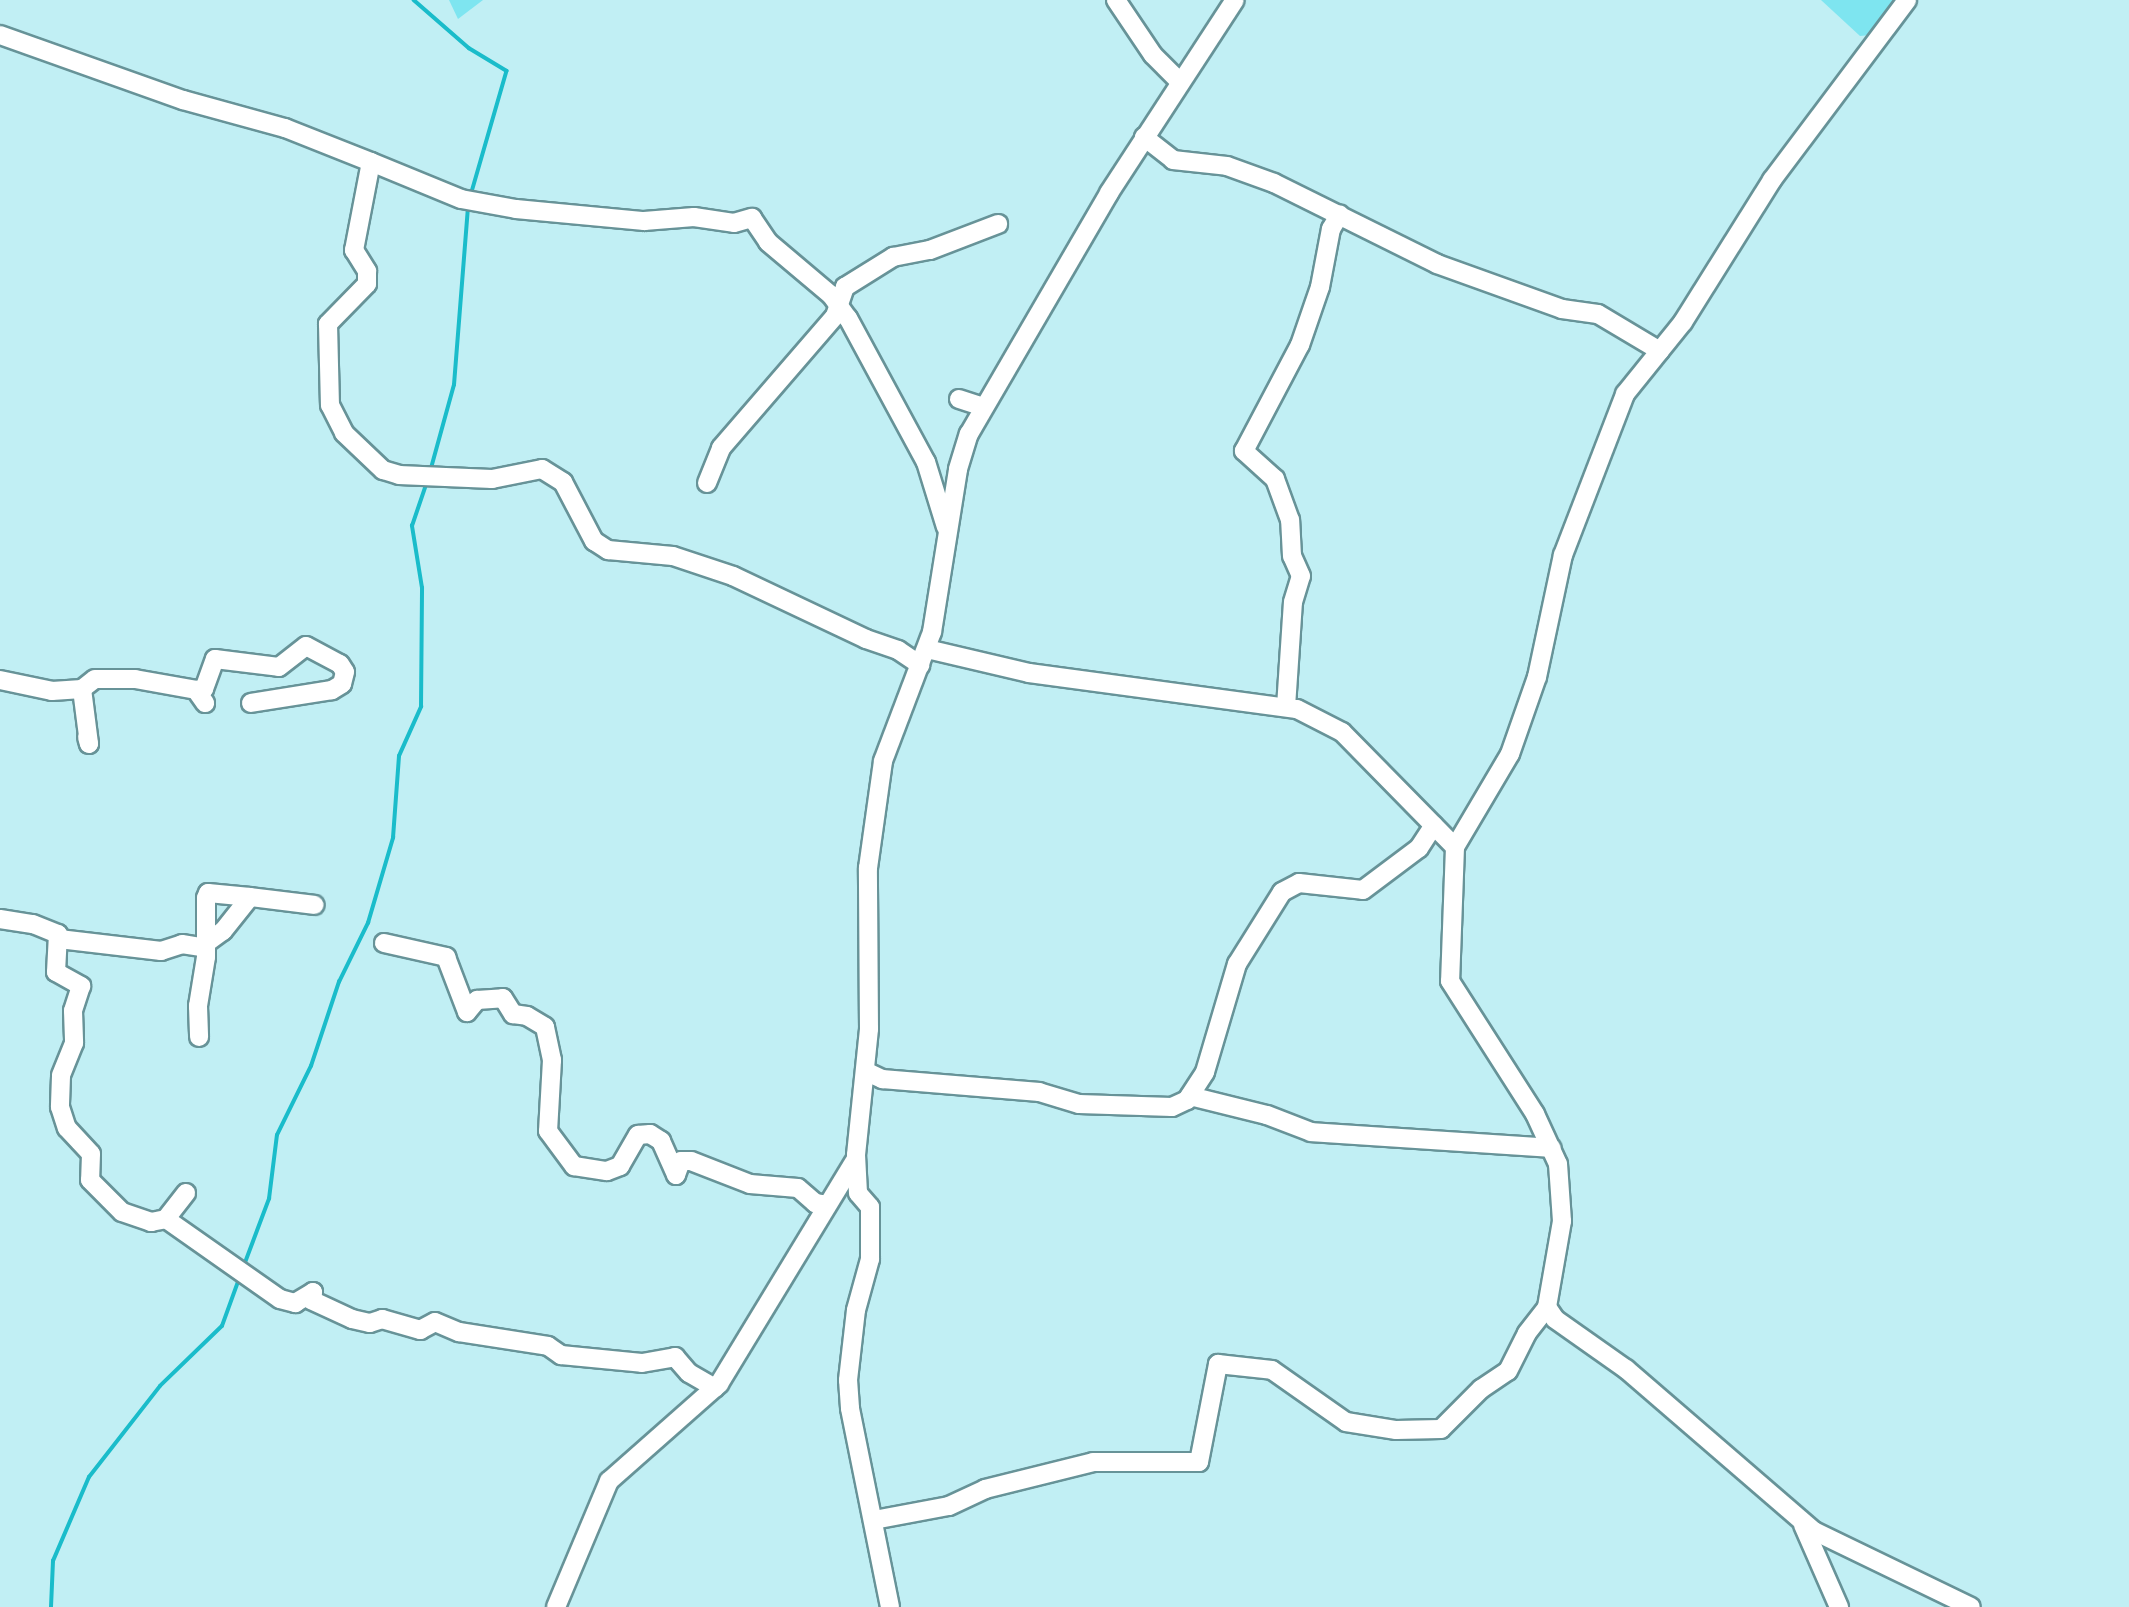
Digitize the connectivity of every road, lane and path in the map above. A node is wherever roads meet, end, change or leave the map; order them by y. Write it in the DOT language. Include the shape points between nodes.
graph roads {
  1 [pos="1116,0"];
  2 [pos="1235,0"];
  3 [pos="1907,0"];
  4 [pos="0,35"];
  5 [pos="1179,81"];
  6 [pos="1144,137"];
  7 [pos="371,162"];
  8 [pos="1340,215"];
  9 [pos="998,224"];
  10 [pos="837,301"];
  11 [pos="1660,351"];
  12 [pos="959,399"];
  13 [pos="983,407"];
  14 [pos="707,483"];
  15 [pos="948,534"];
  16 [pos="924,657"];
  17 [pos="0,680"];
  18 [pos="82,689"];
  19 [pos="251,703"];
  20 [pos="1286,707"];
  21 [pos="87,737"];
  22 [pos="1434,825"];
  23 [pos="1455,847"];
  24 [pos="250,897"];
  25 [pos="315,905"];
  26 [pos="0,919"];
  27 [pos="59,939"];
  28 [pos="206,943"];
  29 [pos="384,943"];
  30 [pos="200,1037"];
  31 [pos="867,1072"];
  32 [pos="1189,1096"];
  33 [pos="1551,1148"];
  34 [pos="856,1155"];
  35 [pos="186,1193"];
  36 [pos="827,1205"];
  37 [pos="166,1219"];
  38 [pos="1547,1307"];
  39 [pos="715,1388"];
  40 [pos="1800,1519"];
  41 [pos="874,1520"];
  42 [pos="555,1607"];
  43 [pos="890,1607"];
  44 [pos="1839,1607"];
  45 [pos="1971,1607"];
  1 -- 5 [label="street" via="1153,55"];
  2 -- 5 [label="street"];
  3 -- 11 [label="street" via="1772,180 1725,259"];
  4 -- 7 [label="street" via="183,100 285,128"];
  5 -- 6 [label="street"];
  6 -- 8 [label="street" via="1173,160 1227,166"];
  6 -- 13 [label="street"];
  7 -- 10 [label="street" via="469,201 599,219 694,217 734,223 752,218 768,242"];
  7 -- 16 [label="street" via="354,250 367,271 368,284 330,319 328,328 331,411 344,433 379,466 399,475 492,479 542,469 563,482 594,541 608,550 673,556 733,576 866,639"];
  8 -- 11 [label="street" via="1472,279 1562,309 1598,314"];
  8 -- 20 [label="street" via="1331,229 1320,287 1300,345 1244,451 1275,479 1290,520 1290,544 1301,576 1293,602"];
  9 -- 10 [label="street" via="881,263 845,287"];
  10 -- 14 [label="street" via="835,316 721,448"];
  10 -- 15 [label="street" via="926,462"];
  11 -- 23 [label="street" via="1625,394 1563,555 1537,677 1510,754"];
  12 -- 13 [label="street"];
  13 -- 15 [label="street" via="963,450"];
  15 -- 16 [label="street"];
  16 -- 20 [label="street"];
  16 -- 31 [label="street" via="886,748 871,824"];
  17 -- 18 [label="street" via="52,691"];
  18 -- 19 [label="street" via="95,679 115,678 201,697 215,659 279,667 306,646 340,664 345,673 342,684 332,690"];
  18 -- 21 [label="street" via="89,744"];
  20 -- 22 [label="street" via="1317,717 1342,732"];
  22 -- 23 [label="street"];
  22 -- 32 [label="street" via="1419,848 1363,890 1299,883 1282,892 1237,964 1205,1072"];
  23 -- 33 [label="street" via="1450,981 1510,1072"];
  24 -- 25 [label="street"];
  24 -- 28 [label="street"];
  24 -- 28 [label="street" via="208,893"];
  26 -- 27 [label="street" via="47,928"];
  27 -- 28 [label="street" via="161,951"];
  27 -- 37 [label="street" via="56,972 80,986 73,1011 74,1042 61,1076 60,1107 67,1128 91,1154 90,1180 107,1202 151,1222"];
  28 -- 30 [label="street" via="198,1006"];
  29 -- 36 [label="street" via="446,957 467,1012 477,1000 503,998 513,1014 545,1027 552,1060 548,1131 574,1166 607,1171 620,1166 638,1135 650,1134 661,1141 676,1175 681,1161 691,1161 750,1184 798,1188 815,1203"];
  31 -- 32 [label="street" via="881,1079 1031,1090 1079,1104 1172,1107"];
  31 -- 34 [label="street"];
  32 -- 33 [label="street" via="1267,1115 1311,1132"];
  33 -- 38 [label="street" via="1562,1190 1562,1221"];
  34 -- 36 [label="street"];
  34 -- 41 [label="street" via="858,1193 870,1207 872,1240 854,1322 849,1399"];
  35 -- 37 [label="street"];
  36 -- 39 [label="street"];
  37 -- 39 [label="street" via="280,1299 295,1303 313,1292 311,1300 352,1319 370,1323 382,1319 420,1330 435,1322 459,1332 548,1346 561,1355 642,1363 675,1357 689,1373"];
  38 -- 40 [label="street" via="1555,1319 1636,1377"];
  38 -- 41 [label="street" via="1531,1326 1508,1371 1481,1389 1441,1429 1396,1430 1346,1422 1272,1370 1218,1364 1199,1462 1093,1462 985,1489 949,1506"];
  39 -- 42 [label="street" via="609,1481"];
  40 -- 44 [label="street"];
  40 -- 45 [label="street" via="1849,1550"];
  41 -- 43 [label="street"];
}
